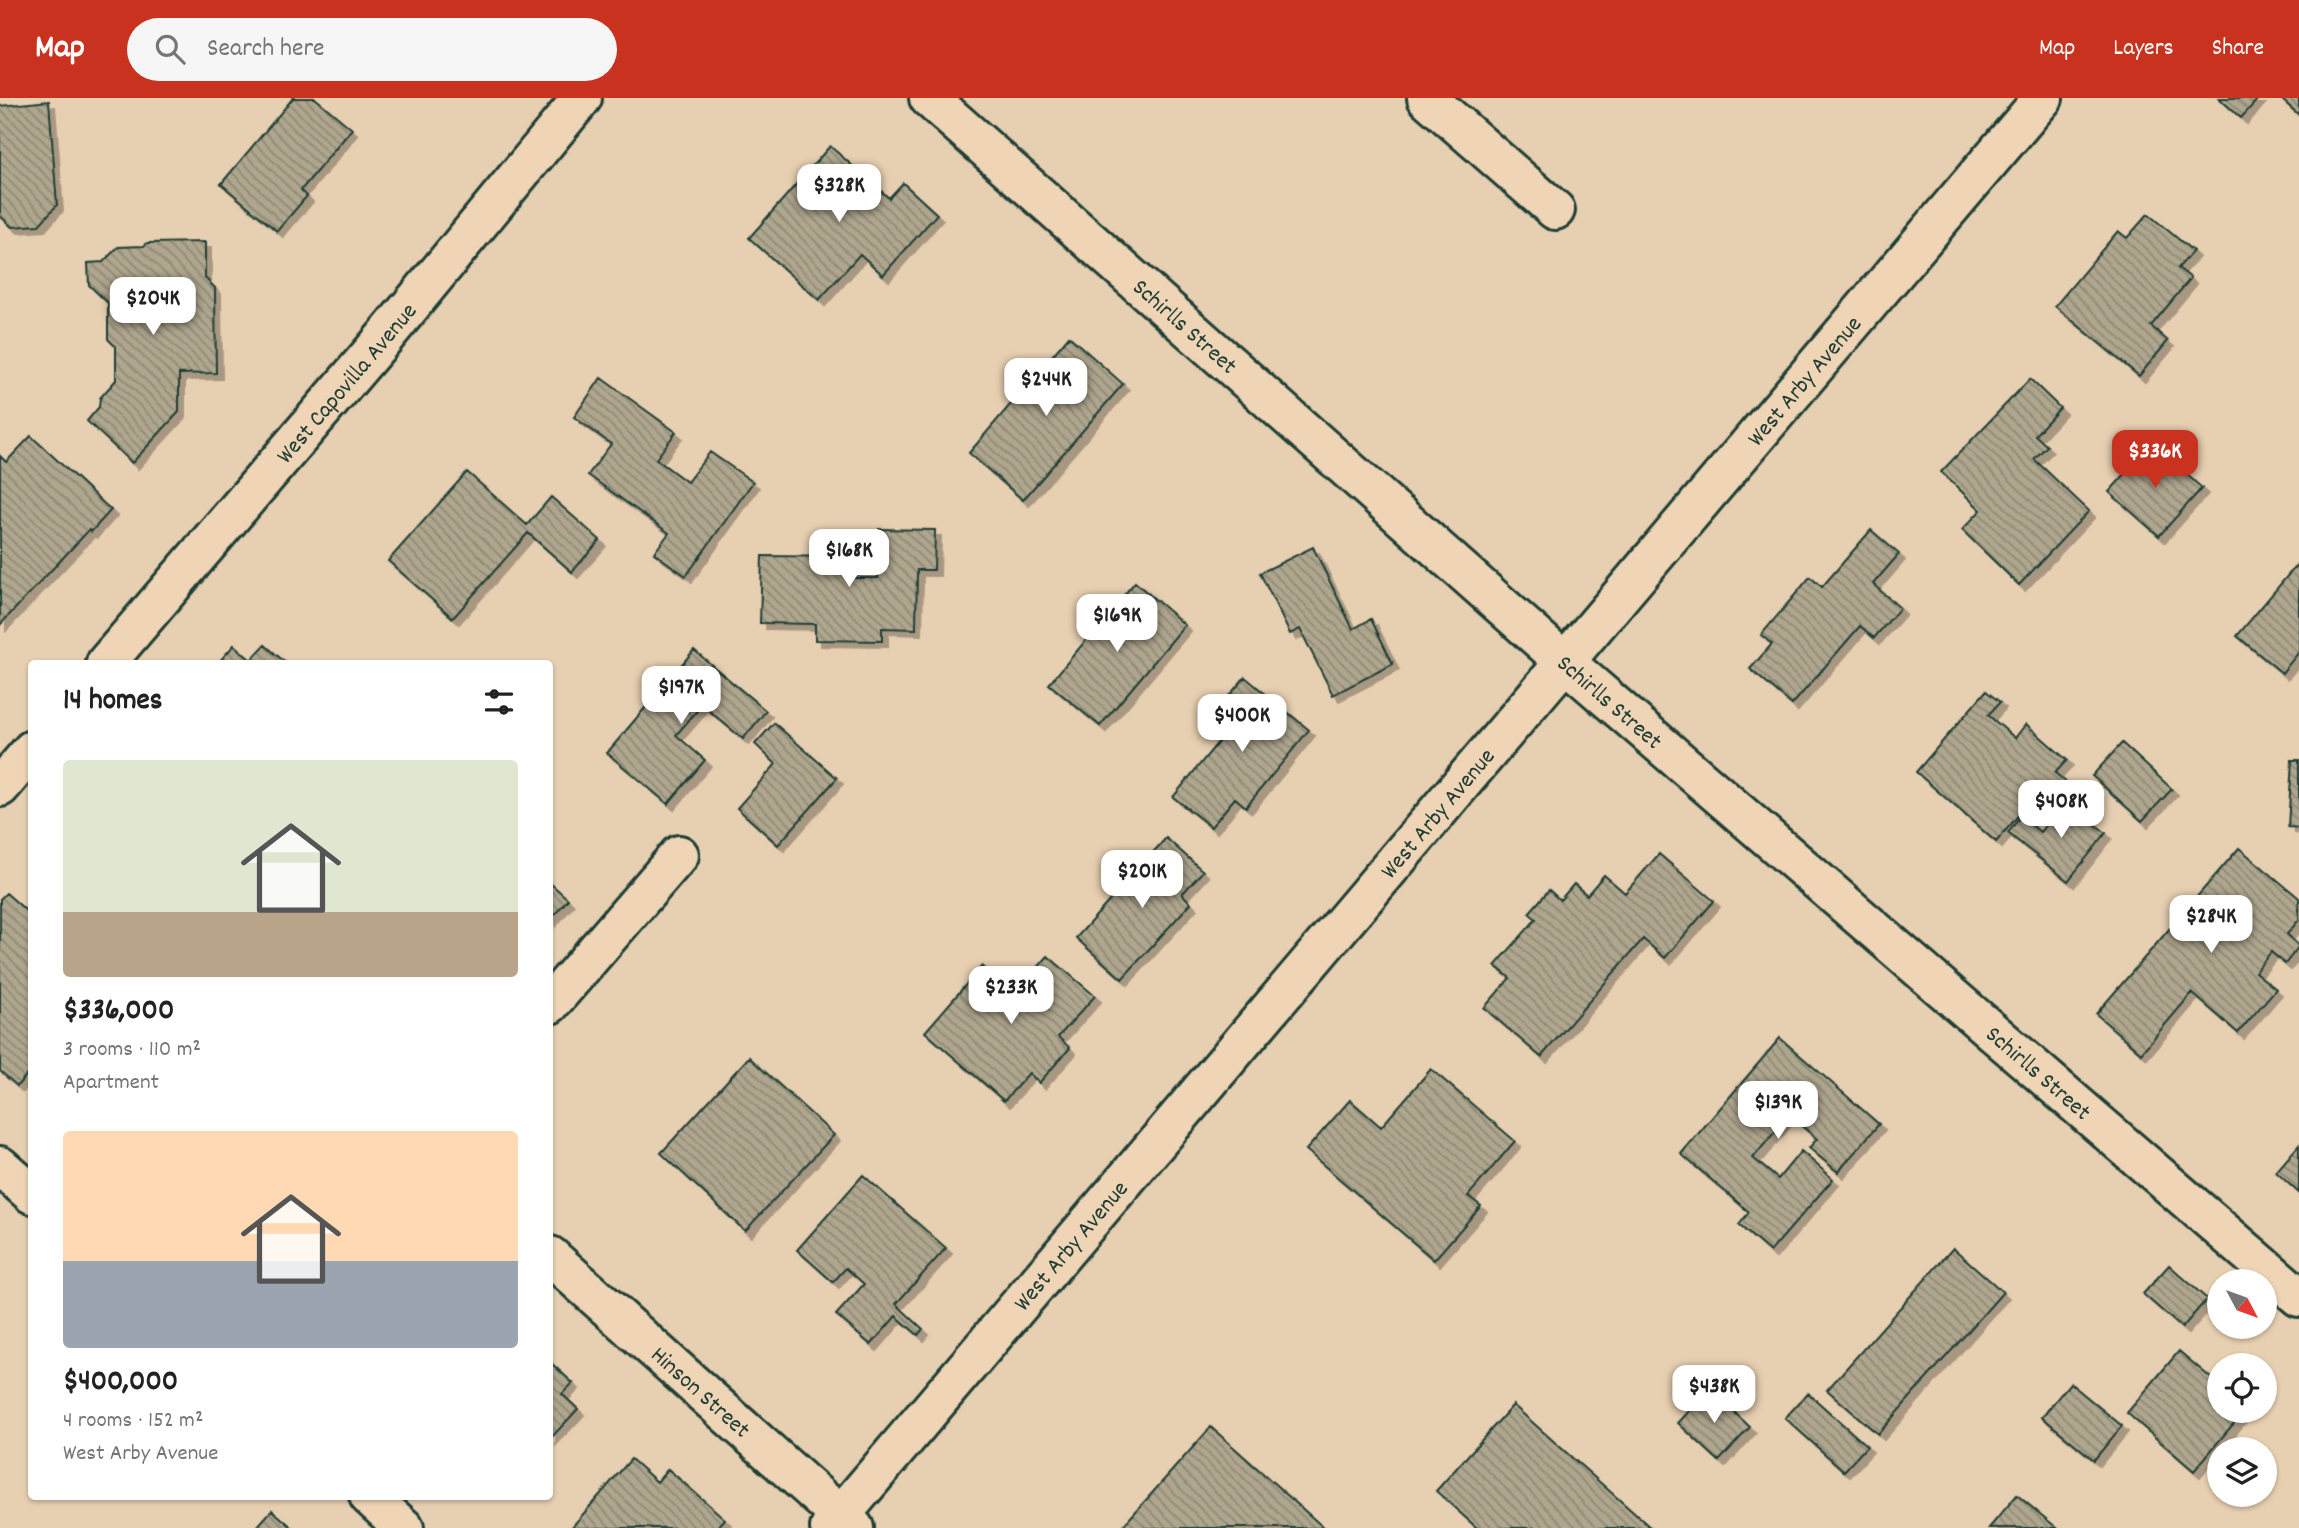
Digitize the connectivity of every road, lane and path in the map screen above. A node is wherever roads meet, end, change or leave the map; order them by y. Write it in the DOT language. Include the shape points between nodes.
graph roads {
  1 [pos="582,98"];
  2 [pos="929,98"];
  3 [pos="1427,98"];
  4 [pos="2043,98"];
  5 [pos="1555,210"];
  6 [pos="109,660"];
  7 [pos="1565,662"];
  8 [pos="679,855"];
  9 [pos="553,1001"];
  10 [pos="0,1166"];
  11 [pos="28,1190"];
  12 [pos="553,1259"];
  13 [pos="2299,1297"];
  14 [pos="373,1500"];
  15 [pos="842,1524"];
  16 [pos="404,1528"];
  1 -- 6 [label="street, West Capovilla Avenue" via="386,337"];
  2 -- 7 [label="street, Schirlls Street"];
  3 -- 5 [label="street"];
  4 -- 7 [label="street, West Arby Avenue"];
  7 -- 13 [label="street, Schirlls Street"];
  7 -- 15 [label="street, West Arby Avenue"];
  8 -- 9 [label="street"];
  10 -- 11 [label="street"];
  12 -- 15 [label="street, Hinson Street"];
  14 -- 16 [label="street"];
}
